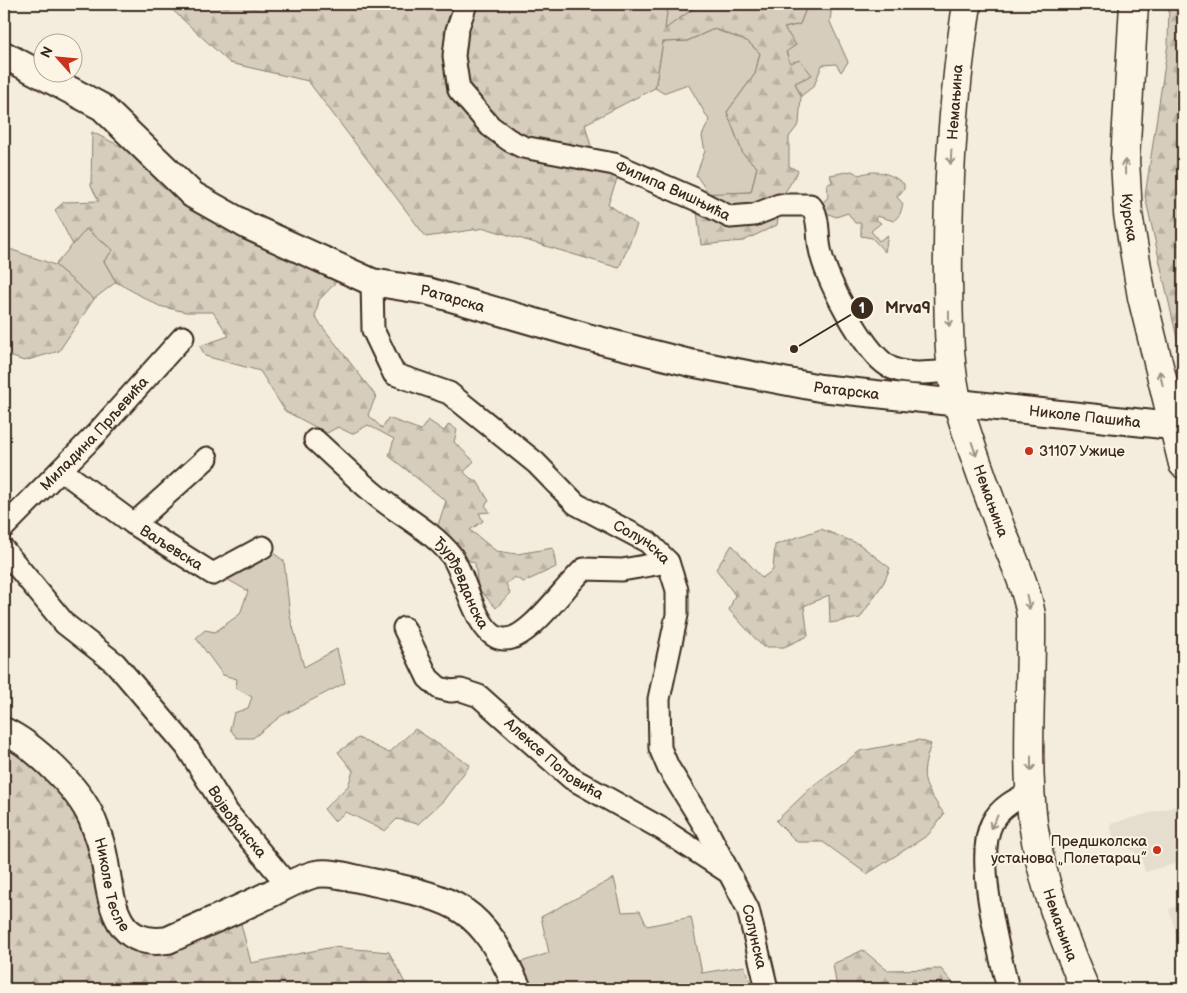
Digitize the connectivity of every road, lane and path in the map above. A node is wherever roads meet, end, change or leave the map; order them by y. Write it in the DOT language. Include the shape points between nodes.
graph roads {
  1 [pos="466,4"];
  2 [pos="967,4"];
  3 [pos="1134,4"];
  4 [pos="4,55"];
  5 [pos="372,282"];
  6 [pos="184,337"];
  7 [pos="952,371"];
  8 [pos="958,403"];
  9 [pos="1172,426"];
  10 [pos="315,440"];
  11 [pos="207,458"];
  12 [pos="1183,464"];
  13 [pos="61,470"];
  14 [pos="134,524"];
  15 [pos="4,527"];
  16 [pos="263,548"];
  17 [pos="4,550"];
  18 [pos="668,562"];
  19 [pos="404,628"];
  20 [pos="4,731"];
  21 [pos="1031,792"];
  22 [pos="730,874"];
  23 [pos="287,884"];
  24 [pos="518,989"];
  25 [pos="768,989"];
  26 [pos="1008,989"];
  27 [pos="1085,989"];
  1 -- 7 [label="street, Филипа Вишњића" via="457,30 454,56 459,90 490,126 522,147 614,164 730,217 754,215 779,204 810,206 815,213 827,273 863,340 888,366 909,372"];
  2 -- 7 [label="main road, Немањина, one-way" via="954,117 948,233 949,354"];
  9 -- 3 [label="main road, Курска, one-way" via="1135,265 1126,191"];
  4 -- 5 [label="street, Ратарска" via="102,107 193,194 248,226"];
  5 -- 8 [label="street, Ратарска" via="427,291 690,363 820,388"];
  5 -- 18 [label="street, Солунска" via="373,330 394,374 449,393 536,463 576,504 648,542"];
  6 -- 13 [label="street, Миладина Прљевића"];
  7 -- 8 [label="main road, Немањина"];
  8 -- 9 [label="street, Николе Пашића"];
  8 -- 21 [label="main road, Немањина, one-way" via="1028,598"];
  9 -- 12 [label="main road"];
  10 -- 18 [label="street, Ђурђевданска" via="377,496 450,553 460,568 483,626 495,638 514,637 526,629 584,570 622,570"];
  11 -- 14 [label="street, Ваљевска"];
  13 -- 14 [label="street, Ваљевска"];
  13 -- 15 [label="street, Миладина Прљевића"];
  14 -- 16 [label="street, Ваљевска" via="213,574"];
  17 -- 23 [label="street, Војвођанска" via="65,624 115,663 186,746 228,813"];
  18 -- 22 [label="street, Солунска" via="677,590 677,615 659,699 660,748"];
  19 -- 22 [label="street, Алексе Поповића" via="428,678 439,688 479,696 571,778 662,829"];
  20 -- 23 [label="street, Николе Тесле" via="17,737 71,785 82,799 102,848 113,911 133,934 155,942 168,940"];
  21 -- 26 [label="street, one-way" via="1011,802 997,815 989,829 986,847 986,872"];
  21 -- 27 [label="main road, Немањина" via="1034,825 1046,878 1062,933"];
  22 -- 25 [label="street, Солунска" via="748,909"];
  23 -- 24 [label="street" via="318,874 336,875 446,900 475,919 492,938"];
}
